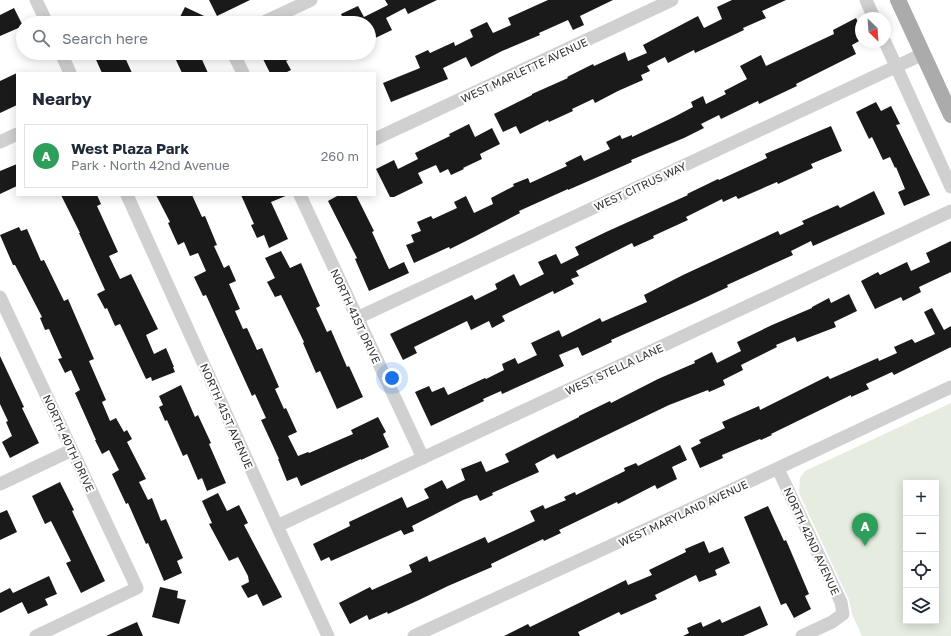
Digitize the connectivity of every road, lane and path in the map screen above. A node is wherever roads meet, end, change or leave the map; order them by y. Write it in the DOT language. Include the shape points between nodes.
graph roads {
  1 [pos="36,0"];
  2 [pos="311,0"];
  3 [pos="672,0"];
  4 [pos="866,0"];
  5 [pos="898,0"];
  6 [pos="871,12"];
  7 [pos="44,16"];
  8 [pos="277,16"];
  9 [pos="888,48"];
  10 [pos="923,54"];
  11 [pos="64,60"];
  12 [pos="236,60"];
  13 [pos="896,66"];
  14 [pos="70,72"];
  15 [pos="242,72"];
  16 [pos="951,115"];
  17 [pos="16,134"];
  18 [pos="376,139"];
  19 [pos="0,142"];
  20 [pos="951,187"];
  21 [pos="127,196"];
  22 [pos="300,196"];
  23 [pos="951,211"];
  24 [pos="0,297"];
  25 [pos="3,311"];
  26 [pos="357,318"];
  27 [pos="951,387"];
  28 [pos="72,450"];
  29 [pos="422,458"];
  30 [pos="778,469"];
  31 [pos="0,484"];
  32 [pos="277,526"];
  33 [pos="36,636"];
  34 [pos="328,636"];
  35 [pos="414,636"];
  36 [pos="802,636"];
  1 -- 7 [label="street"];
  2 -- 8 [label="street"];
  3 -- 18 [label="street, WEST MARLETTE AVENUE"];
  4 -- 6 [label="street"];
  5 -- 10 [label="main road"];
  9 -- 13 [label="street"];
  10 -- 13 [label="street, WEST CITRUS WAY"];
  10 -- 16 [label="main road"];
  11 -- 14 [label="street"];
  12 -- 15 [label="street"];
  13 -- 20 [label="street"];
  13 -- 26 [label="street, WEST CITRUS WAY"];
  17 -- 19 [label="street"];
  21 -- 32 [label="street, NORTH 41ST AVENUE"];
  22 -- 26 [label="street, NORTH 41ST DRIVE"];
  23 -- 29 [label="street, WEST STELLA LANE"];
  24 -- 25 [label="street, NORTH 40TH DRIVE"];
  25 -- 28 [label="street, NORTH 40TH DRIVE"];
  26 -- 29 [label="street, NORTH 41ST DRIVE"];
  27 -- 30 [label="street, WEST MARYLAND AVENUE"];
  28 -- 31 [label="street"];
  28 -- 33 [label="street, NORTH 40TH DRIVE" via="137,588"];
  29 -- 32 [label="street, WEST STELLA LANE"];
  30 -- 35 [label="street, WEST MARYLAND AVENUE"];
  30 -- 36 [label="street, NORTH 42ND AVENUE" via="841,602 843,614"];
  32 -- 34 [label="street, NORTH 41ST AVENUE"];
}
